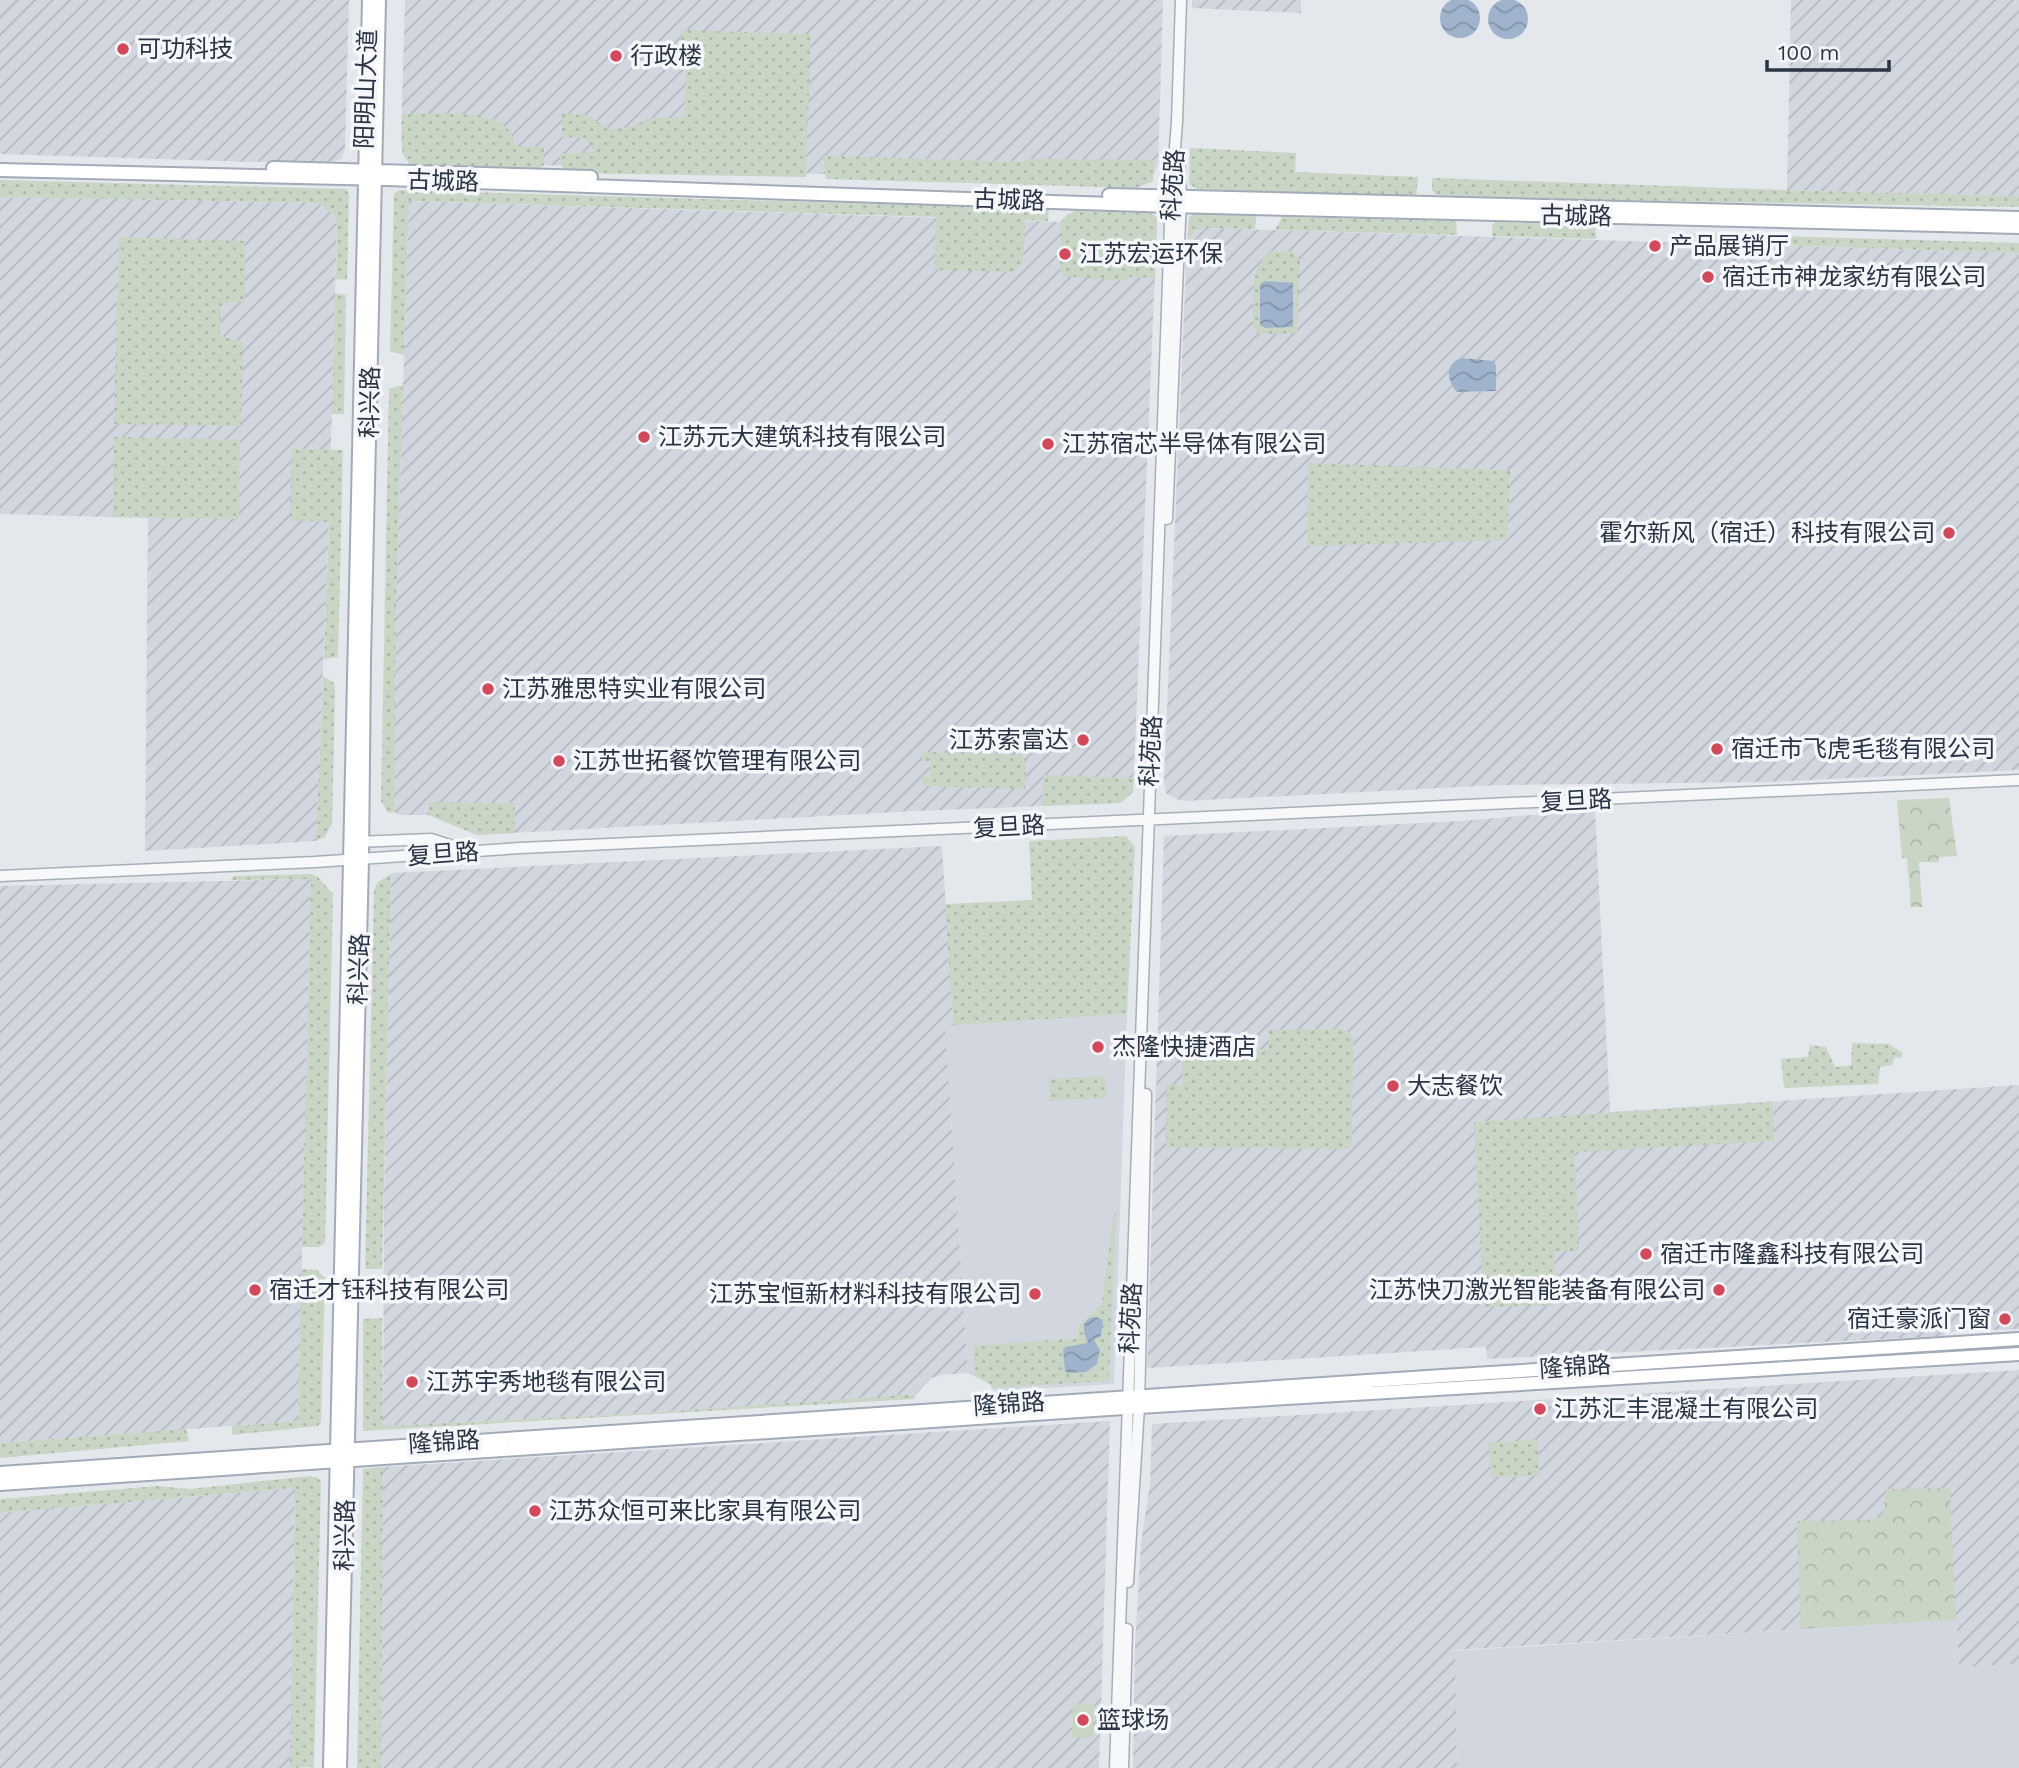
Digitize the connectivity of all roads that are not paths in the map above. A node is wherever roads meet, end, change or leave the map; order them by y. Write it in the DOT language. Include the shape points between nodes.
graph roads {
  1 [pos="369,0"];
  2 [pos="379,0"];
  3 [pos="1181,0"];
  4 [pos="0,164"];
  5 [pos="0,170"];
  6 [pos="369,174"];
  7 [pos="1176,201"];
  8 [pos="2019,218"];
  9 [pos="2019,227"];
  10 [pos="2019,780"];
  11 [pos="1150,821"];
  12 [pos="356,842"];
  13 [pos="469,852"];
  14 [pos="356,860"];
  15 [pos="0,876"];
  16 [pos="2019,1339"];
  17 [pos="2019,1354"];
  18 [pos="1133,1401"];
  19 [pos="342,1454"];
  20 [pos="0,1473"];
  21 [pos="0,1484"];
  22 [pos="330,1768"];
  23 [pos="340,1768"];
  24 [pos="1115,1768"];
  25 [pos="1123,1768"];
  1 -- 6 [label="main road, 阳明山大道"];
  2 -- 6 [label="main road, 阳明山大道"];
  3 -- 7 [label="street, 科苑路"];
  4 -- 6 [label="main road, 古城路"];
  5 -- 6 [label="main road, 古城路"];
  6 -- 7 [label="main road, 古城路"];
  6 -- 12 [label="main road, 科兴路"];
  7 -- 8 [label="main road, 古城路"];
  7 -- 9 [label="main road, 古城路"];
  7 -- 11 [label="street, 科苑路"];
  10 -- 11 [label="street, 复旦路"];
  11 -- 13 [label="street, 复旦路"];
  11 -- 18 [label="street, 科苑路"];
  12 -- 13 [label="street" via="431,839"];
  12 -- 14 [label="main road, 科兴路"];
  13 -- 14 [label="street, 复旦路"];
  14 -- 15 [label="street, 复旦路"];
  14 -- 19 [label="main road, 科兴路"];
  16 -- 18 [label="main road, 隆锦路"];
  17 -- 18 [label="main road, 隆锦路"];
  18 -- 19 [label="main road, 隆锦路"];
  18 -- 24 [label="street, 科苑路"];
  18 -- 25 [label="street, 科苑路"];
  19 -- 20 [label="main road, 隆锦路"];
  19 -- 21 [label="main road, 隆锦路"];
  19 -- 22 [label="main road, 科兴路"];
  19 -- 23 [label="main road, 科兴路"];
}
